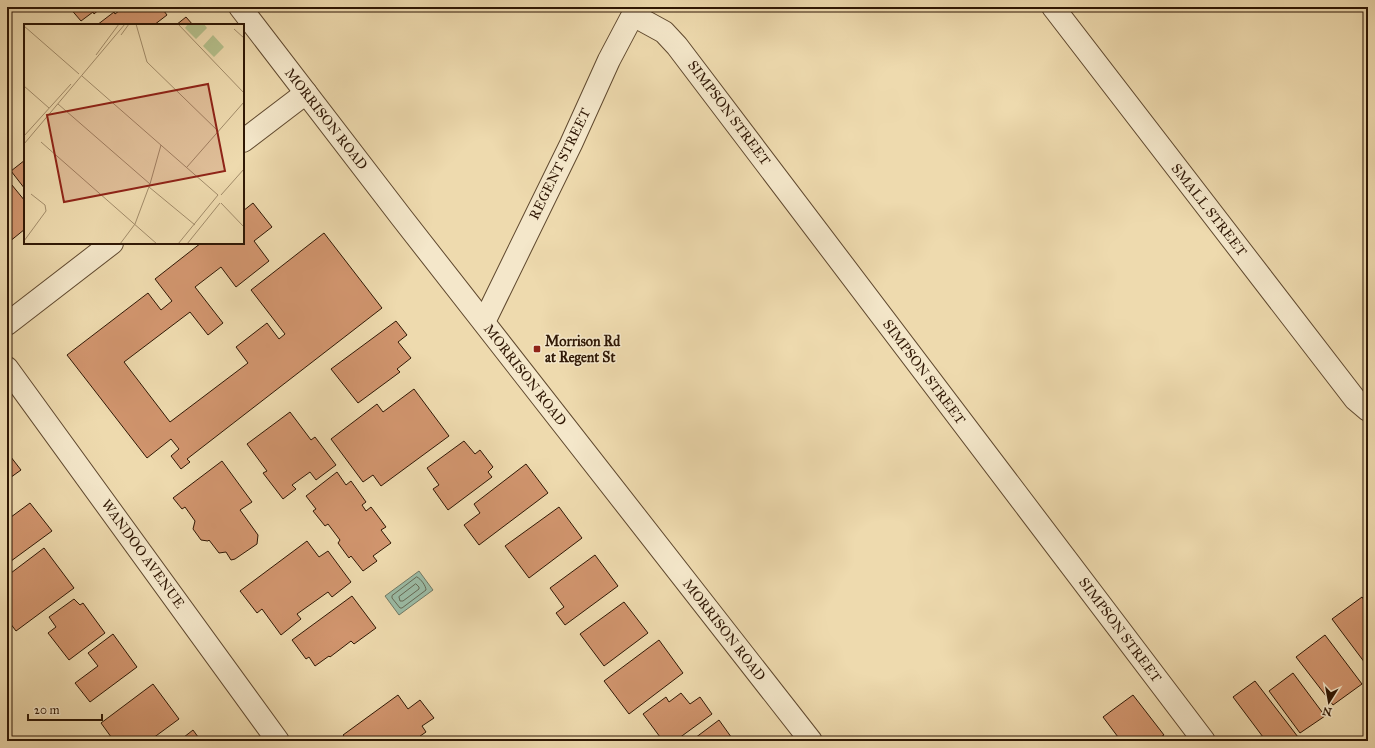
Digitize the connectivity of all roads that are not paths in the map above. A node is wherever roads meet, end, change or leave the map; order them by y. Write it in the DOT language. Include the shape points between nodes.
graph roads {
  1 [pos="240,7"];
  2 [pos="1053,7"];
  3 [pos="635,11"];
  4 [pos="306,93"];
  5 [pos="244,140"];
  6 [pos="111,244"];
  7 [pos="484,322"];
  8 [pos="7,324"];
  9 [pos="7,368"];
  10 [pos="1368,410"];
  11 [pos="278,741"];
  12 [pos="811,741"];
  13 [pos="1204,741"];
  1 -- 4 [label="street, MORRISON ROAD"];
  2 -- 10 [label="street, SMALL STREET" via="1355,399"];
  3 -- 7 [label="street, REGENT STREET"];
  3 -- 13 [label="street, SIMPSON STREET" via="664,32 677,46"];
  4 -- 5 [label="street"];
  4 -- 7 [label="street, MORRISON ROAD"];
  6 -- 8 [label="street"];
  7 -- 12 [label="street, MORRISON ROAD"];
  9 -- 11 [label="street, WANDOO AVENUE"];
}
